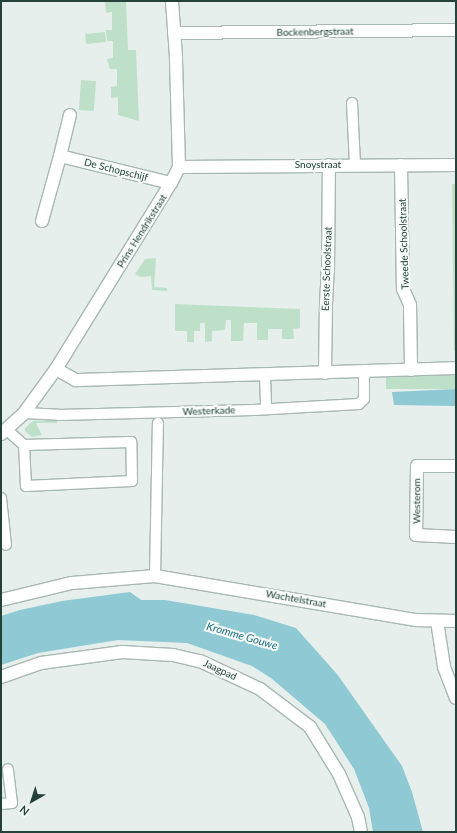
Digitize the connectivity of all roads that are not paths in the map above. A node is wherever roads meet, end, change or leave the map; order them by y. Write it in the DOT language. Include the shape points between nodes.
graph roads {
  1 [pos="172,1"];
  2 [pos="456,30"];
  3 [pos="174,33"];
  4 [pos="352,104"];
  5 [pos="70,115"];
  6 [pos="60,156"];
  7 [pos="329,165"];
  8 [pos="355,165"];
  9 [pos="456,165"];
  10 [pos="401,166"];
  11 [pos="179,167"];
  12 [pos="172,183"];
  13 [pos="42,221"];
  14 [pos="456,368"];
  15 [pos="56,369"];
  16 [pos="411,370"];
  17 [pos="364,371"];
  18 [pos="325,373"];
  19 [pos="265,375"];
  20 [pos="266,409"];
  21 [pos="24,413"];
  22 [pos="158,423"];
  23 [pos="4,432"];
  24 [pos="24,445"];
  25 [pos="456,466"];
  26 [pos="1,498"];
  27 [pos="456,537"];
  28 [pos="6,545"];
  29 [pos="155,576"];
  30 [pos="1,600"];
  31 [pos="437,621"];
  32 [pos="456,621"];
  33 [pos="1,677"];
  34 [pos="456,698"];
  35 [pos="8,769"];
  36 [pos="1,804"];
  37 [pos="361,832"];
  1 -- 3 [label="street, Prins Hendrikstraat"];
  2 -- 3 [label="street, Bockenbergstraat"];
  3 -- 11 [label="street, Prins Hendrikstraat"];
  4 -- 8 [label="lane"];
  5 -- 6 [label="street"];
  6 -- 12 [label="street, De Schopschijf"];
  6 -- 13 [label="street"];
  7 -- 8 [label="street, Snoystraat"];
  7 -- 11 [label="street, Snoystraat"];
  7 -- 18 [label="street, Eerste Schoolstraat"];
  8 -- 10 [label="street, Snoystraat"];
  9 -- 10 [label="street, Snoystraat"];
  10 -- 16 [label="street, Tweede Schoolstraat" via="403,289 410,305"];
  11 -- 12 [label="street, Prins Hendrikstraat"];
  12 -- 15 [label="street, Prins Hendrikstraat"];
  14 -- 16 [label="street"];
  15 -- 19 [label="street" via="76,380"];
  15 -- 21 [label="street, Prins Hendrikstraat"];
  16 -- 17 [label="street"];
  17 -- 18 [label="street"];
  17 -- 20 [label="lane, Westerkade" via="364,399 359,404"];
  18 -- 19 [label="street"];
  19 -- 20 [label="lane"];
  20 -- 21 [label="lane, Westerkade" via="59,415"];
  21 -- 23 [label="street, Prins Hendrikstraat"];
  22 -- 29 [label="lane"];
  23 -- 24 [label="lane, Prins Hendrikstraat"];
  24 -- 24 [label="lane" via="26,486 132,481 131,442"];
  25 -- 27 [label="street, Westerom" via="417,466 416,528 416,535"];
  26 -- 28 [label="lane"];
  29 -- 30 [label="street, Wachtelstraat" via="72,583"];
  29 -- 31 [label="street, Wachtelstraat" via="416,620"];
  31 -- 32 [label="street, Wachtelstraat"];
  31 -- 34 [label="street" via="444,667"];
  33 -- 37 [label="street, Jaagpad" via="41,664 122,652 173,655 200,661 260,689 310,727 339,774 358,817"];
  35 -- 36 [label="lane" via="12,803"];
}
